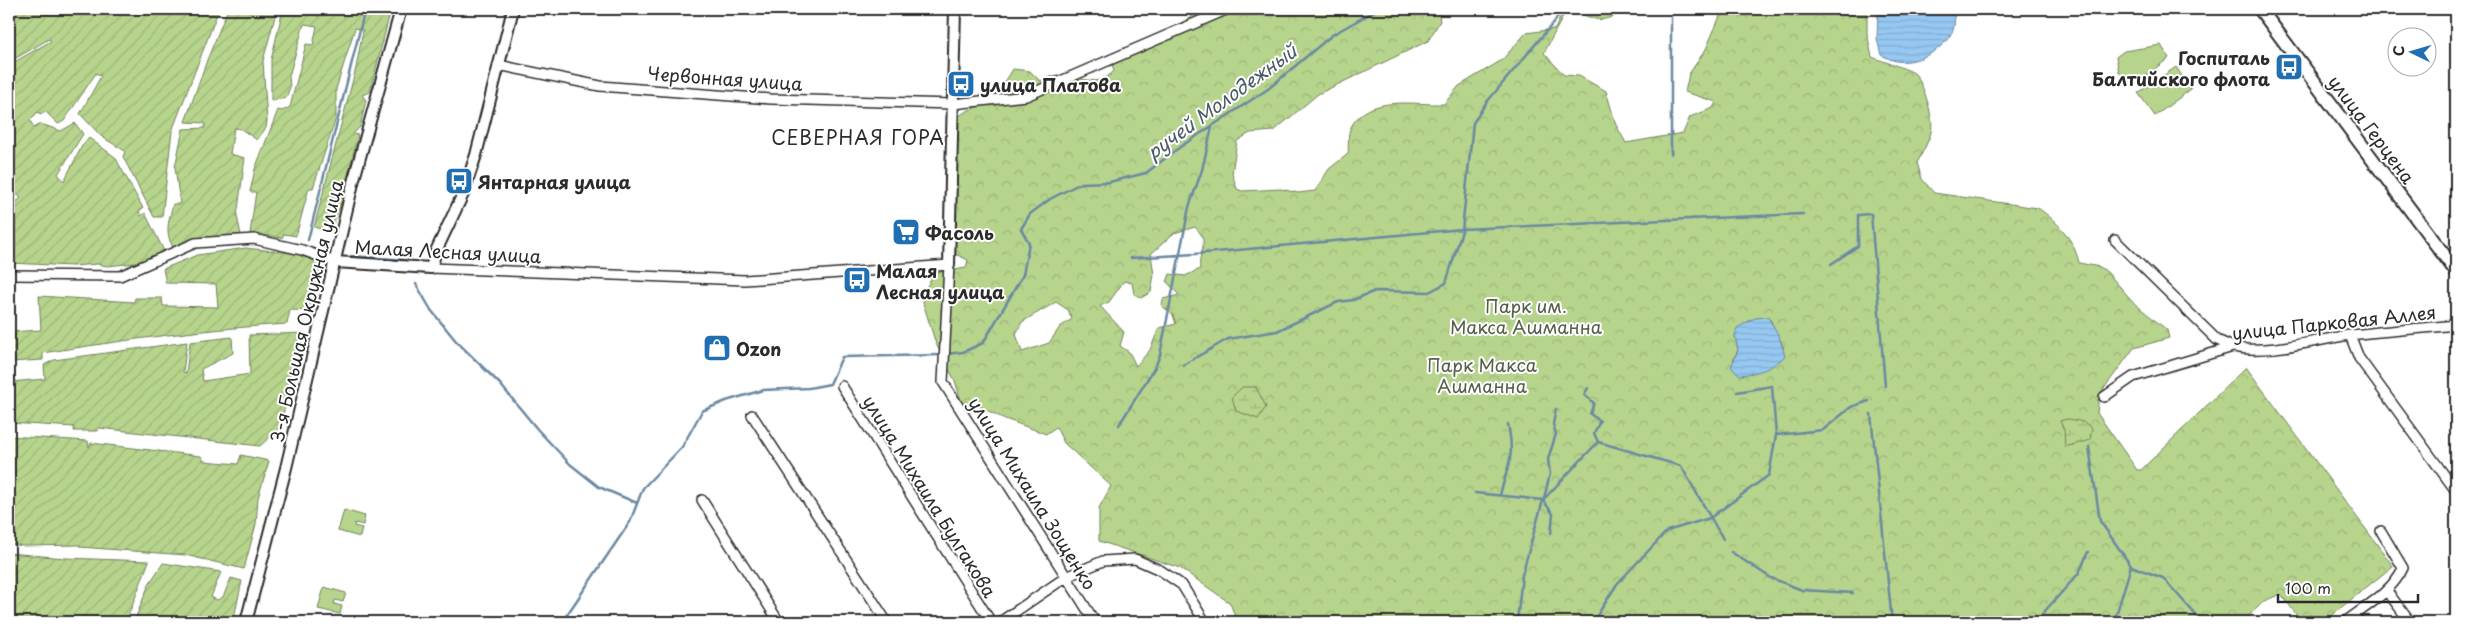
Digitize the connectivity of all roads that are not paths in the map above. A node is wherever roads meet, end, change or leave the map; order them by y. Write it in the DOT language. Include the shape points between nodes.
graph roads {
  1 [pos="401,9"];
  2 [pos="513,9"];
  3 [pos="955,9"];
  4 [pos="1228,9"];
  5 [pos="2260,9"];
  6 [pos="498,65"];
  7 [pos="953,104"];
  8 [pos="2115,240"];
  9 [pos="335,262"];
  10 [pos="949,265"];
  11 [pos="431,268"];
  12 [pos="2456,271"];
  13 [pos="9,275"];
  14 [pos="2456,325"];
  15 [pos="2350,336"];
  16 [pos="2233,347"];
  17 [pos="842,386"];
  18 [pos="2104,397"];
  19 [pos="752,415"];
  20 [pos="2456,491"];
  21 [pos="702,500"];
  22 [pos="2380,531"];
  23 [pos="1066,577"];
  24 [pos="2387,591"];
  25 [pos="246,622"];
  26 [pos="779,622"];
  27 [pos="887,622"];
  28 [pos="991,622"];
  29 [pos="1000,622"];
  30 [pos="1095,622"];
  31 [pos="1205,622"];
  32 [pos="2345,622"];
  33 [pos="2410,622"];
  1 -- 9 [label="street, 3-я Большая Окружная улица" via="354,179"];
  2 -- 6 [label="street"];
  3 -- 7 [label="street"];
  4 -- 7 [label="street, Червонная улица" via="1026,96"];
  5 -- 12 [label="main road, улица Герцена"];
  6 -- 7 [label="street, Червонная улица" via="600,86 771,99"];
  6 -- 11 [label="street" via="476,155"];
  7 -- 10 [label="street"];
  8 -- 16 [label="street" via="2217,340"];
  9 -- 11 [label="street, Малая Лесная улица"];
  9 -- 13 [label="street" via="302,250 254,239 194,243 120,276"];
  9 -- 25 [label="street, 3-я Большая Окружная улица"];
  10 -- 11 [label="street, Малая Лесная улица" via="745,280"];
  10 -- 23 [label="street, улица Михаила Зощенко" via="943,382"];
  14 -- 15 [label="street, улица Парковая Аллея"];
  15 -- 16 [label="street, улица Парковая Аллея" via="2266,348 2244,350"];
  15 -- 20 [label="street" via="2359,358"];
  16 -- 18 [label="street, улица Парковая Аллея" via="2133,377"];
  17 -- 28 [label="street, улица Михаила Булгакова"];
  19 -- 27 [label="street"];
  21 -- 26 [label="street"];
  22 -- 24 [label="street" via="2403,568"];
  23 -- 29 [label="street"];
  23 -- 30 [label="street, улица Михаила Зощенко"];
  23 -- 31 [label="street" via="1103,561 1135,559 1182,585"];
  24 -- 32 [label="street"];
  24 -- 33 [label="street"];
}
